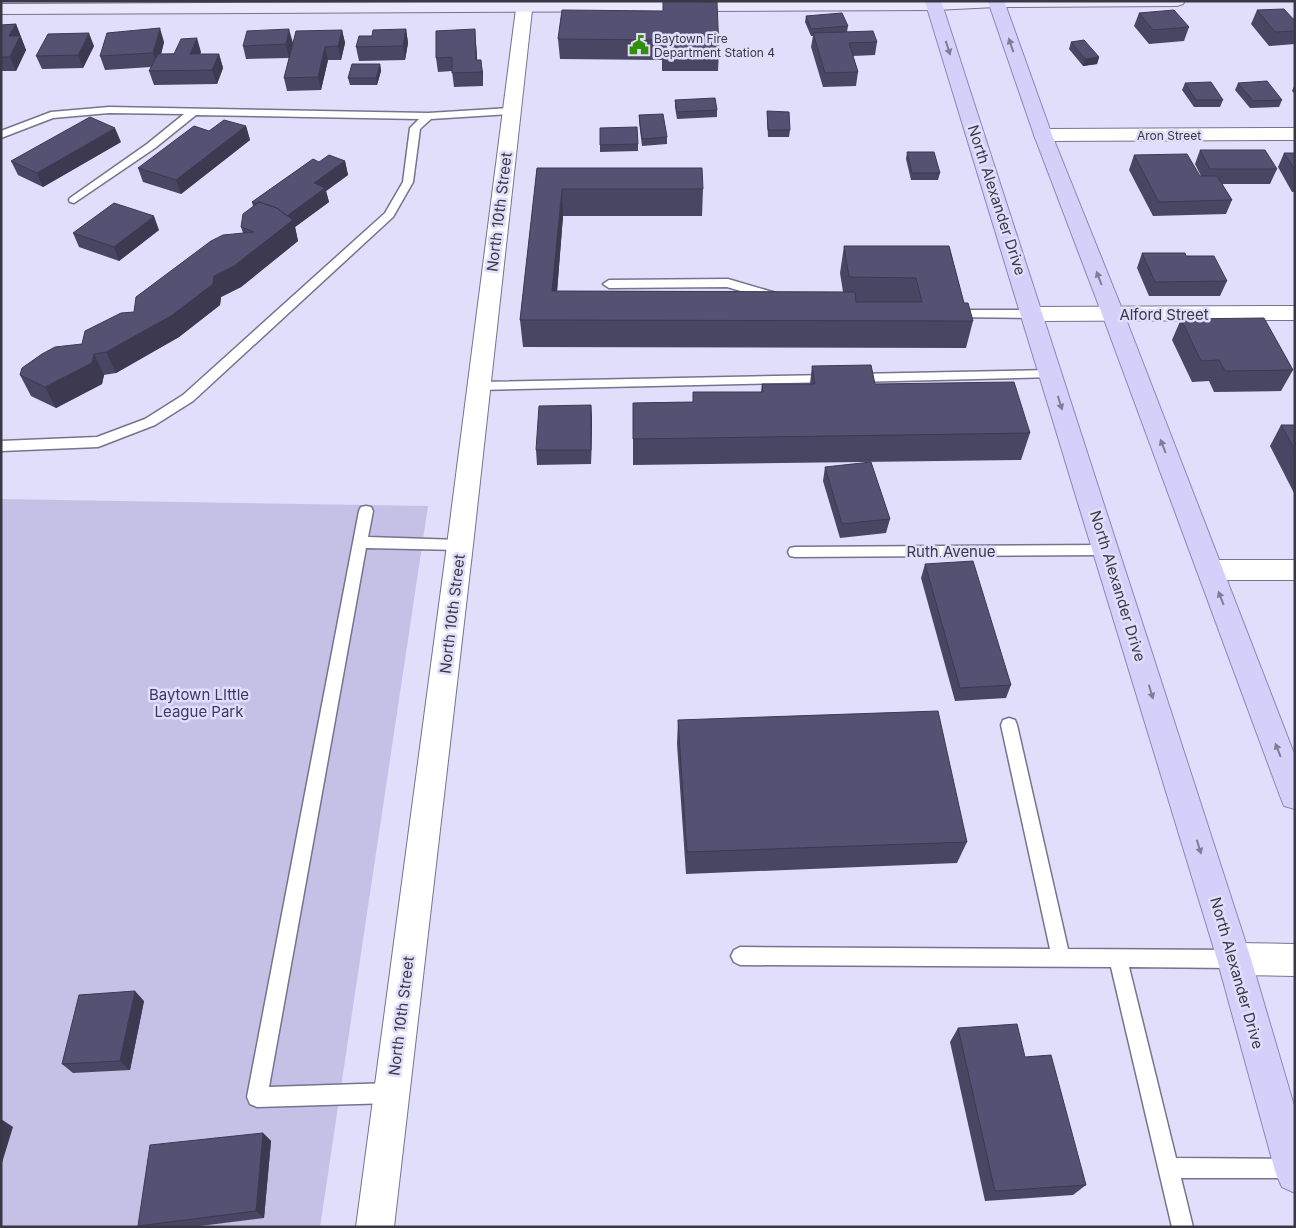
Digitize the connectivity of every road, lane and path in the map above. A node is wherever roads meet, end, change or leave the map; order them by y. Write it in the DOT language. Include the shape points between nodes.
graph roads {
  1 [pos="1176,1"];
  2 [pos="996,2"];
  3 [pos="934,3"];
  4 [pos="524,4"];
  5 [pos="1,9"];
  6 [pos="512,111"];
  7 [pos="194,112"];
  8 [pos="428,116"];
  9 [pos="1295,134"];
  10 [pos="1,135"];
  11 [pos="1043,135"];
  12 [pos="74,200"];
  13 [pos="609,284"];
  14 [pos="794,303"];
  15 [pos="1295,313"];
  16 [pos="953,314"];
  17 [pos="1033,314"];
  18 [pos="1113,314"];
  19 [pos="1051,374"];
  20 [pos="479,386"];
  21 [pos="1,446"];
  22 [pos="366,511"];
  23 [pos="360,542"];
  24 [pos="460,545"];
  25 [pos="1106,550"];
  26 [pos="795,552"];
  27 [pos="1210,570"];
  28 [pos="1295,570"];
  29 [pos="1009,726"];
  30 [pos="1295,796"];
  31 [pos="740,956"];
  32 [pos="1061,958"];
  33 [pos="1118,958"];
  34 [pos="1234,959"];
  35 [pos="1295,960"];
  36 [pos="391,1093"];
  37 [pos="1169,1168"];
  38 [pos="1294,1171"];
  39 [pos="375,1227"];
  40 [pos="1183,1227"];
  1 -- 2 [label="street"];
  2 -- 3 [label="street"];
  11 -- 2 [label="main road, one-way"];
  3 -- 4 [label="street"];
  3 -- 17 [label="main road, North Alexander Drive, one-way"];
  4 -- 5 [label="street"];
  4 -- 6 [label="street, North 10th Street"];
  6 -- 8 [label="lane"];
  6 -- 20 [label="street, North 10th Street"];
  7 -- 8 [label="lane"];
  7 -- 10 [label="lane" via="110,110 51,115"];
  7 -- 12 [label="lane"];
  8 -- 21 [label="lane" via="415,128 408,182 389,215 188,398 150,422 98,442"];
  9 -- 11 [label="street, Aron Street"];
  18 -- 11 [label="main road, one-way"];
  13 -- 14 [label="lane" via="728,283"];
  15 -- 18 [label="street, Alford Street"];
  16 -- 17 [label="lane"];
  17 -- 18 [label="street, Alford Street"];
  17 -- 19 [label="main road, North Alexander Drive"];
  27 -- 18 [label="main road, one-way"];
  19 -- 20 [label="lane"];
  19 -- 25 [label="main road, North Alexander Drive, one-way"];
  20 -- 24 [label="street, North 10th Street"];
  22 -- 23 [label="lane"];
  23 -- 24 [label="lane"];
  23 -- 36 [label="lane" via="257,1097"];
  24 -- 36 [label="street, North 10th Street"];
  25 -- 26 [label="lane, Ruth Avenue"];
  25 -- 34 [label="main road, North Alexander Drive, one-way"];
  27 -- 28 [label="street"];
  30 -- 27 [label="main road, one-way"];
  29 -- 32 [label="lane"];
  31 -- 32 [label="lane"];
  32 -- 33 [label="lane"];
  33 -- 34 [label="lane"];
  33 -- 37 [label="lane"];
  34 -- 35 [label="street"];
  34 -- 38 [label="main road, North Alexander Drive"];
  36 -- 39 [label="street, North 10th Street"];
  37 -- 38 [label="lane"];
  37 -- 40 [label="lane"];
}
